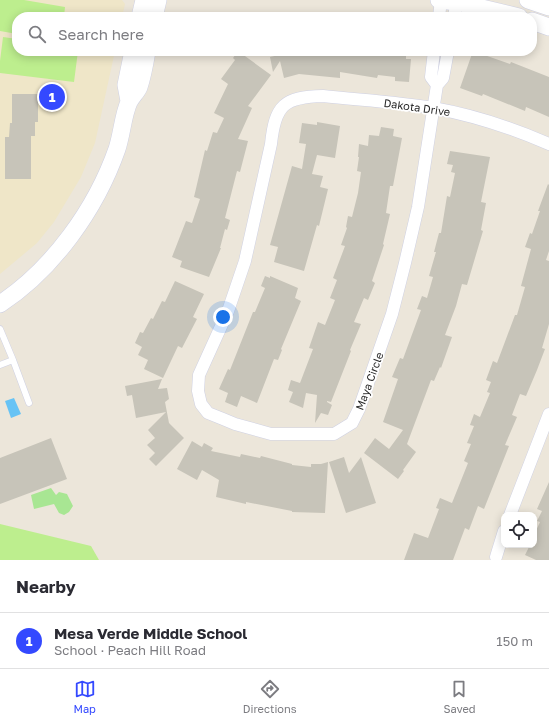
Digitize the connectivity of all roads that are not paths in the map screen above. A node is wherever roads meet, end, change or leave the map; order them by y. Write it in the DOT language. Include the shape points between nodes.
graph roads {
  1 [pos="144,0"];
  2 [pos="158,0"];
  3 [pos="528,0"];
  4 [pos="448,3"];
  5 [pos="549,7"];
  6 [pos="141,12"];
  7 [pos="155,12"];
  8 [pos="442,12"];
  9 [pos="494,12"];
  10 [pos="537,23"];
  11 [pos="549,27"];
  12 [pos="132,56"];
  13 [pos="146,56"];
  14 [pos="433,56"];
  15 [pos="447,56"];
  16 [pos="437,85"];
  17 [pos="129,101"];
  18 [pos="284,107"];
  19 [pos="434,108"];
  20 [pos="549,144"];
  21 [pos="0,304"];
  22 [pos="0,329"];
  23 [pos="13,360"];
  24 [pos="0,365"];
  25 [pos="29,402"];
  26 [pos="549,414"];
  27 [pos="511,512"];
  28 [pos="501,541"];
  29 [pos="496,557"];
  1 -- 6 [label="street"];
  2 -- 7 [label="street"];
  3 -- 5 [label="street"];
  4 -- 8 [label="street"];
  4 -- 9 [label="street"];
  10 -- 11 [label="street"];
  12 -- 17 [label="street" via="126,84"];
  13 -- 17 [label="street" via="139,88"];
  14 -- 16 [label="street, Maya Circle" via="431,77"];
  15 -- 16 [label="street, Maya Circle" via="443,78"];
  16 -- 19 [label="street, Maya Circle"];
  17 -- 21 [label="street" via="117,149 108,172 79,223 43,269 18,292"];
  18 -- 19 [label="street, Dakota Drive" via="296,98 323,96"];
  18 -- 19 [label="street, Maya Circle" via="275,118 245,261 228,312 199,375 198,391 201,404 208,413 235,424 271,434 322,435 334,434 352,423 390,322 418,207"];
  19 -- 20 [label="street, Dakota Drive" via="502,125"];
  22 -- 23 [label="lane"];
  23 -- 24 [label="lane"];
  23 -- 25 [label="lane"];
  26 -- 27 [label="street"];
  28 -- 29 [label="street"];
}
